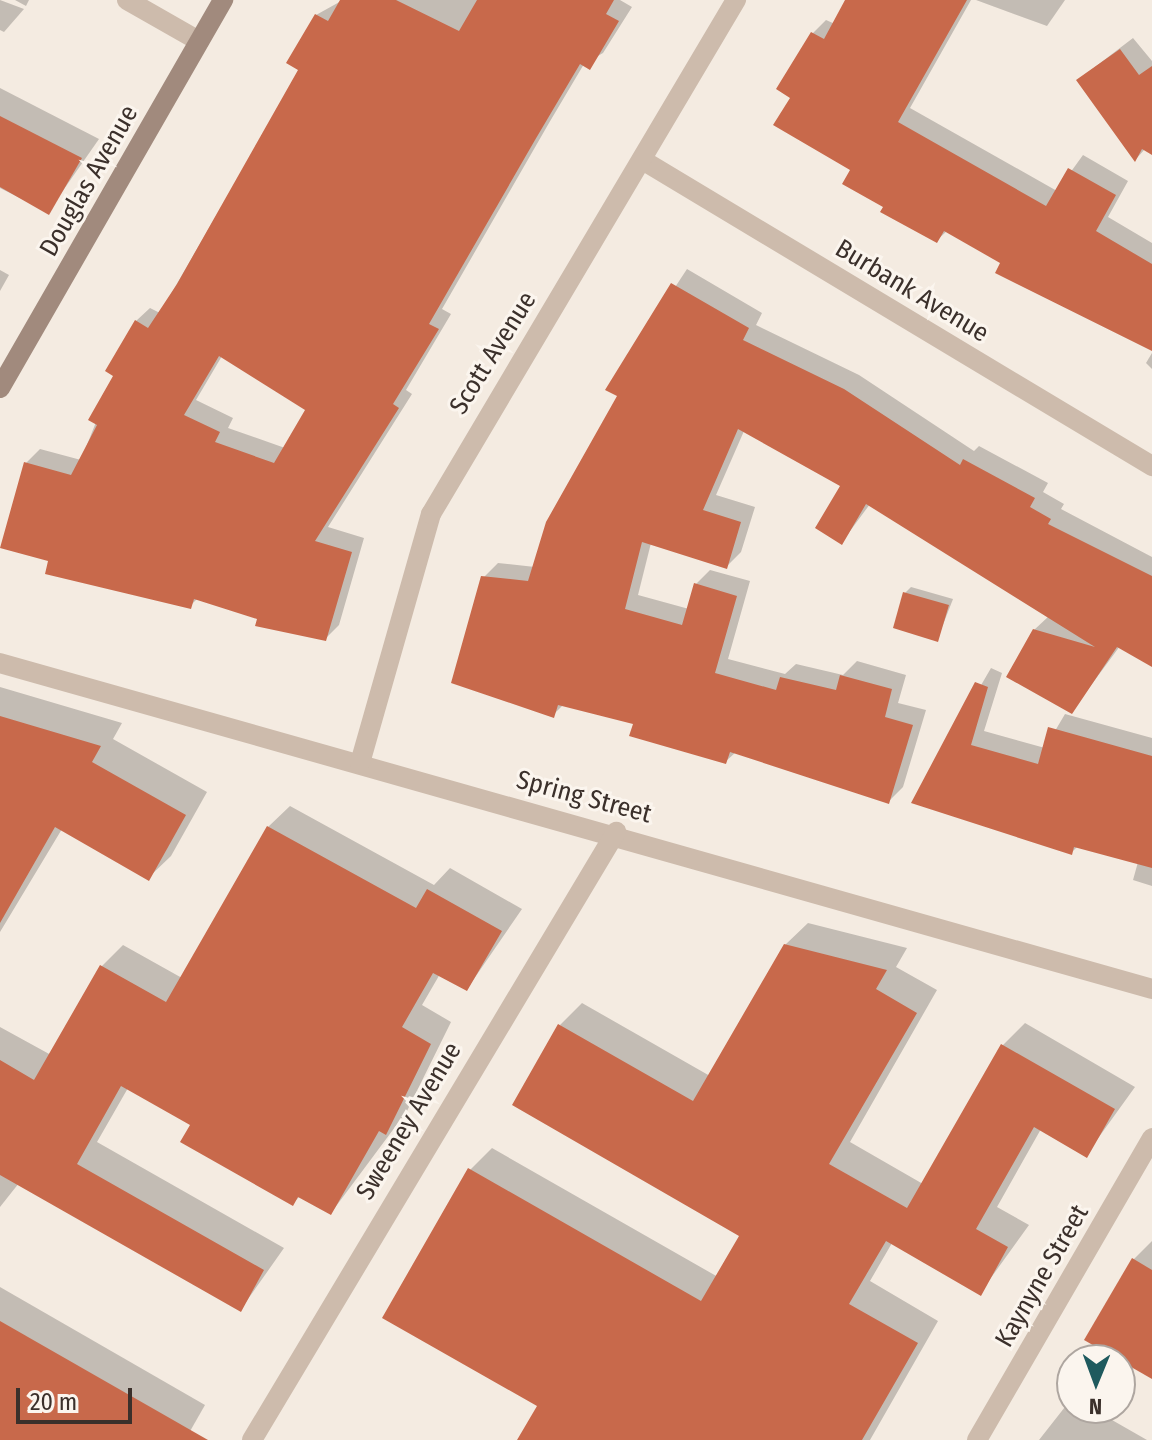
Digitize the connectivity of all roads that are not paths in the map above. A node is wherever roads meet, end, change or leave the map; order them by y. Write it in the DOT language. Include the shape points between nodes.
graph roads {
  1 [pos="127,0"];
  2 [pos="223,0"];
  3 [pos="736,0"];
  4 [pos="199,41"];
  5 [pos="644,161"];
  6 [pos="0,388"];
  7 [pos="1152,466"];
  8 [pos="0,663"];
  9 [pos="360,763"];
  10 [pos="616,832"];
  11 [pos="1152,989"];
  12 [pos="1152,1138"];
  13 [pos="252,1440"];
  14 [pos="977,1440"];
  1 -- 4 [label="street"];
  2 -- 4 [label="street, Douglas Avenue"];
  3 -- 5 [label="street, Scott Avenue"];
  4 -- 6 [label="street, Douglas Avenue"];
  5 -- 7 [label="street, Burbank Avenue"];
  5 -- 9 [label="street, Scott Avenue" via="480,420 431,514"];
  8 -- 9 [label="street, Spring Street"];
  9 -- 10 [label="street, Spring Street"];
  10 -- 11 [label="street, Spring Street"];
  10 -- 13 [label="street, Sweeney Avenue"];
  12 -- 14 [label="street, Kaynyne Street"];
}
